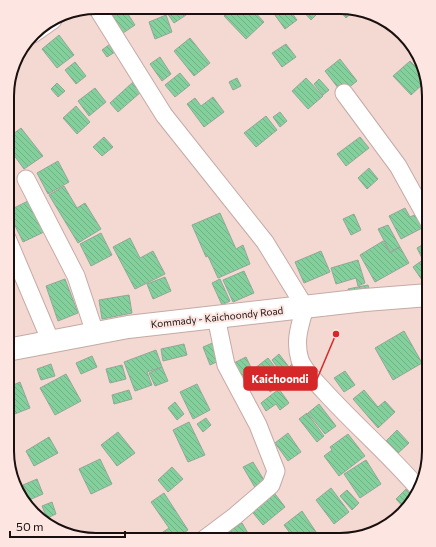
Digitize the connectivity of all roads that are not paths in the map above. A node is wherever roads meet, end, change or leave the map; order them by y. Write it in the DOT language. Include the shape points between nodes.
graph roads {
  1 [pos="100,14"];
  2 [pos="344,93"];
  3 [pos="26,179"];
  4 [pos="422,209"];
  5 [pos="14,253"];
  6 [pos="422,296"];
  7 [pos="305,307"];
  8 [pos="216,317"];
  9 [pos="95,333"];
  10 [pos="51,342"];
  11 [pos="14,349"];
  12 [pos="415,485"];
  13 [pos="212,533"];
  1 -- 7 [label="street" via="164,115 266,242"];
  2 -- 4 [label="street" via="398,166"];
  3 -- 9 [label="street" via="76,276"];
  5 -- 10 [label="street"];
  6 -- 7 [label="main road, Kommady - Kaichoondy Road"];
  7 -- 8 [label="main road, Kommady - Kaichoondy Road"];
  7 -- 12 [label="street" via="296,339 301,362 346,415 400,466"];
  8 -- 9 [label="main road, Kommady - Kaichoondy Road" via="128,326"];
  8 -- 13 [label="street" via="226,365 258,425 276,471 271,485"];
  9 -- 10 [label="main road, Kommady - Kaichoondy Road"];
  10 -- 11 [label="main road, Kommady - Kaichoondy Road"];
}
